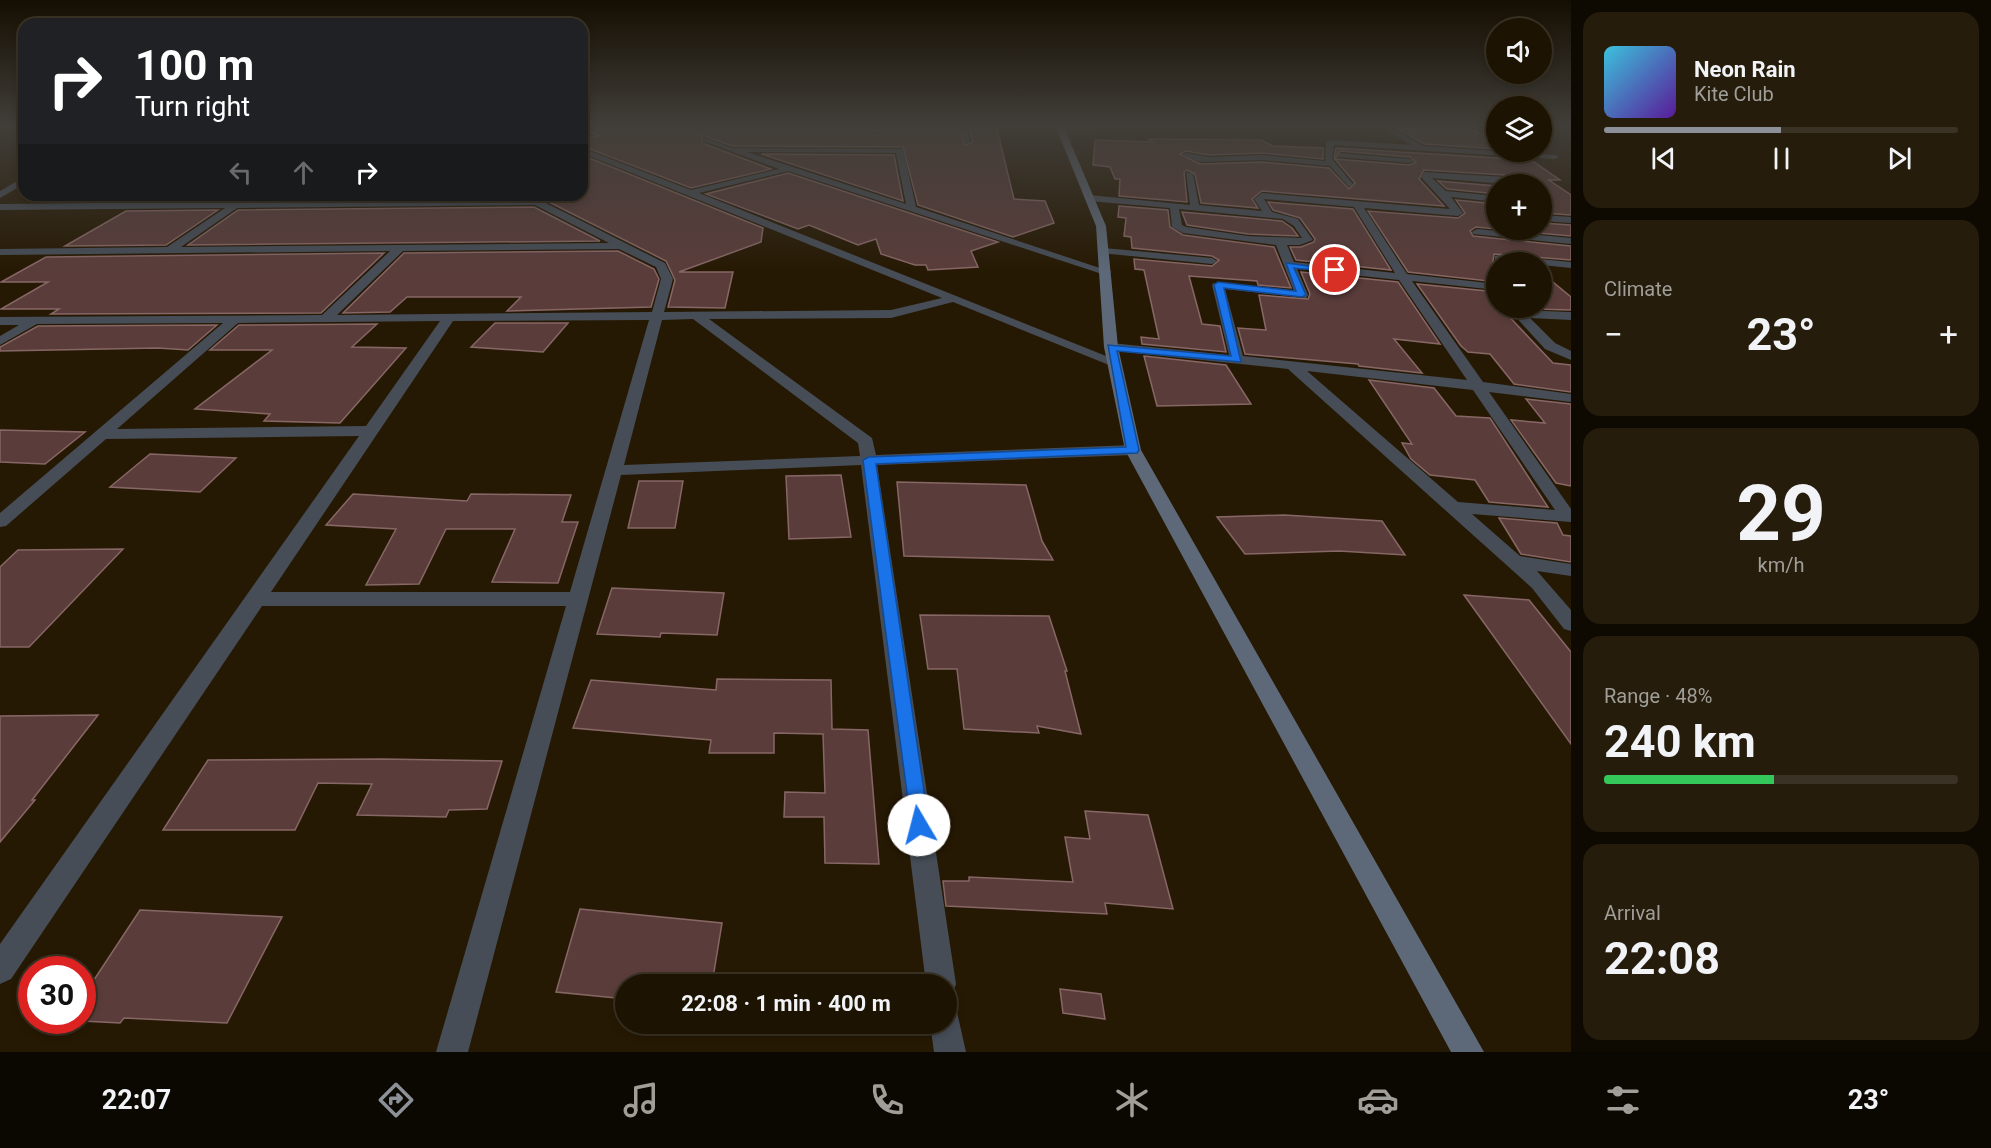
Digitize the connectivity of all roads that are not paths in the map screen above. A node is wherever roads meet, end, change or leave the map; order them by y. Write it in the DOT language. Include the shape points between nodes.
graph roads {
  1 [pos="643,174"];
  2 [pos="767,174"];
  3 [pos="804,174"];
  4 [pos="905,174"];
  5 [pos="1079,174"];
  6 [pos="1189,174"];
  7 [pos="1341,174"];
  8 [pos="1424,175"];
  9 [pos="1486,179"];
  10 [pos="18,184"];
  11 [pos="1349,184"];
  12 [pos="690,193"];
  13 [pos="1443,194"];
  14 [pos="0,195"];
  15 [pos="1089,198"];
  16 [pos="1486,198"];
  17 [pos="391,201"];
  18 [pos="538,202"];
  19 [pos="395,204"];
  20 [pos="235,205"];
  21 [pos="1358,205"];
  22 [pos="1174,206"];
  23 [pos="0,207"];
  24 [pos="1195,208"];
  25 [pos="912,209"];
  26 [pos="1268,214"];
  27 [pos="1552,219"];
  28 [pos="1571,220"];
  29 [pos="1481,238"];
  30 [pos="1553,239"];
  31 [pos="1571,241"];
  32 [pos="1281,242"];
  33 [pos="624,246"];
  34 [pos="1209,247"];
  35 [pos="400,248"];
  36 [pos="168,250"];
  37 [pos="1104,251"];
  38 [pos="0,252"];
  39 [pos="1289,265"];
  40 [pos="1571,265"];
  41 [pos="1106,272"];
  42 [pos="1403,277"];
  43 [pos="1218,285"];
  44 [pos="1486,286"];
  45 [pos="954,298"];
  46 [pos="657,316"];
  47 [pos="697,316"];
  48 [pos="1571,316"];
  49 [pos="449,318"];
  50 [pos="235,319"];
  51 [pos="325,319"];
  52 [pos="0,321"];
  53 [pos="33,321"];
  54 [pos="0,341"];
  55 [pos="1113,354"];
  56 [pos="1571,356"];
  57 [pos="1237,360"];
  58 [pos="1292,365"];
  59 [pos="1480,387"];
  60 [pos="1571,398"];
  61 [pos="371,431"];
  62 [pos="102,434"];
  63 [pos="1133,450"];
  64 [pos="869,460"];
  65 [pos="614,470"];
  66 [pos="1452,507"];
  67 [pos="1569,517"];
  68 [pos="0,522"];
  69 [pos="1514,561"];
  70 [pos="1571,570"];
  71 [pos="255,598"];
  72 [pos="579,599"];
  73 [pos="1571,624"];
  74 [pos="0,969"];
  75 [pos="940,974"];
  76 [pos="948,1034"];
  77 [pos="452,1052"];
  78 [pos="950,1052"];
  79 [pos="1468,1052"];
  1 -- 12 [label="street"];
  2 -- 12 [label="street"];
  3 -- 25 [label="street"];
  4 -- 25 [label="street"];
  5 -- 15 [label="street"];
  6 -- 24 [label="street"];
  7 -- 11 [label="street"];
  8 -- 9 [label="street"];
  8 -- 13 [label="street"];
  10 -- 14 [label="street"];
  12 -- 45 [label="street"];
  13 -- 16 [label="street"];
  13 -- 29 [label="street"];
  15 -- 22 [label="street"];
  15 -- 37 [label="street" via="1101,226"];
  17 -- 19 [label="street"];
  18 -- 19 [label="street"];
  18 -- 33 [label="street"];
  19 -- 20 [label="street"];
  20 -- 23 [label="street"];
  20 -- 36 [label="street"];
  21 -- 26 [label="street" via="1262,196 1259,199"];
  21 -- 29 [label="street"];
  21 -- 42 [label="street"];
  22 -- 24 [label="street"];
  22 -- 34 [label="street" via="1179,228"];
  24 -- 26 [label="street"];
  25 -- 41 [label="street"];
  26 -- 32 [label="street" via="1293,218 1308,240"];
  27 -- 28 [label="street"];
  29 -- 30 [label="street"];
  29 -- 40 [label="street"];
  30 -- 31 [label="street"];
  32 -- 34 [label="street"];
  32 -- 39 [label="street"];
  33 -- 35 [label="street"];
  33 -- 46 [label="street" via="661,265 667,279"];
  34 -- 37 [label="street"];
  34 -- 43 [label="street"];
  35 -- 36 [label="street"];
  35 -- 51 [label="street"];
  36 -- 38 [label="street"];
  37 -- 41 [label="street"];
  39 -- 42 [label="street"];
  39 -- 43 [label="street" via="1302,295"];
  41 -- 55 [label="street"];
  42 -- 44 [label="street"];
  42 -- 59 [label="street"];
  43 -- 57 [label="street"];
  45 -- 47 [label="street" via="891,314"];
  45 -- 55 [label="street"];
  46 -- 47 [label="street"];
  46 -- 49 [label="street"];
  46 -- 65 [label="street"];
  47 -- 64 [label="street" via="867,441"];
  48 -- 56 [label="street" via="1519,314 1550,346"];
  49 -- 51 [label="street"];
  49 -- 61 [label="street"];
  50 -- 51 [label="street"];
  50 -- 53 [label="street"];
  50 -- 62 [label="street"];
  52 -- 53 [label="street"];
  53 -- 54 [label="street"];
  55 -- 57 [label="street"];
  55 -- 63 [label="street"];
  57 -- 58 [label="street"];
  58 -- 59 [label="street"];
  58 -- 66 [label="street"];
  59 -- 60 [label="street"];
  59 -- 67 [label="street"];
  61 -- 62 [label="street"];
  61 -- 71 [label="street"];
  62 -- 68 [label="street"];
  63 -- 64 [label="street"];
  63 -- 79 [label="street"];
  64 -- 65 [label="street"];
  64 -- 75 [label="street"];
  65 -- 72 [label="street"];
  66 -- 67 [label="street"];
  66 -- 69 [label="street"];
  69 -- 70 [label="street"];
  69 -- 73 [label="street" via="1539,584"];
  71 -- 72 [label="street"];
  71 -- 74 [label="street"];
  72 -- 77 [label="street"];
  76 -- 78 [label="street"];
}
